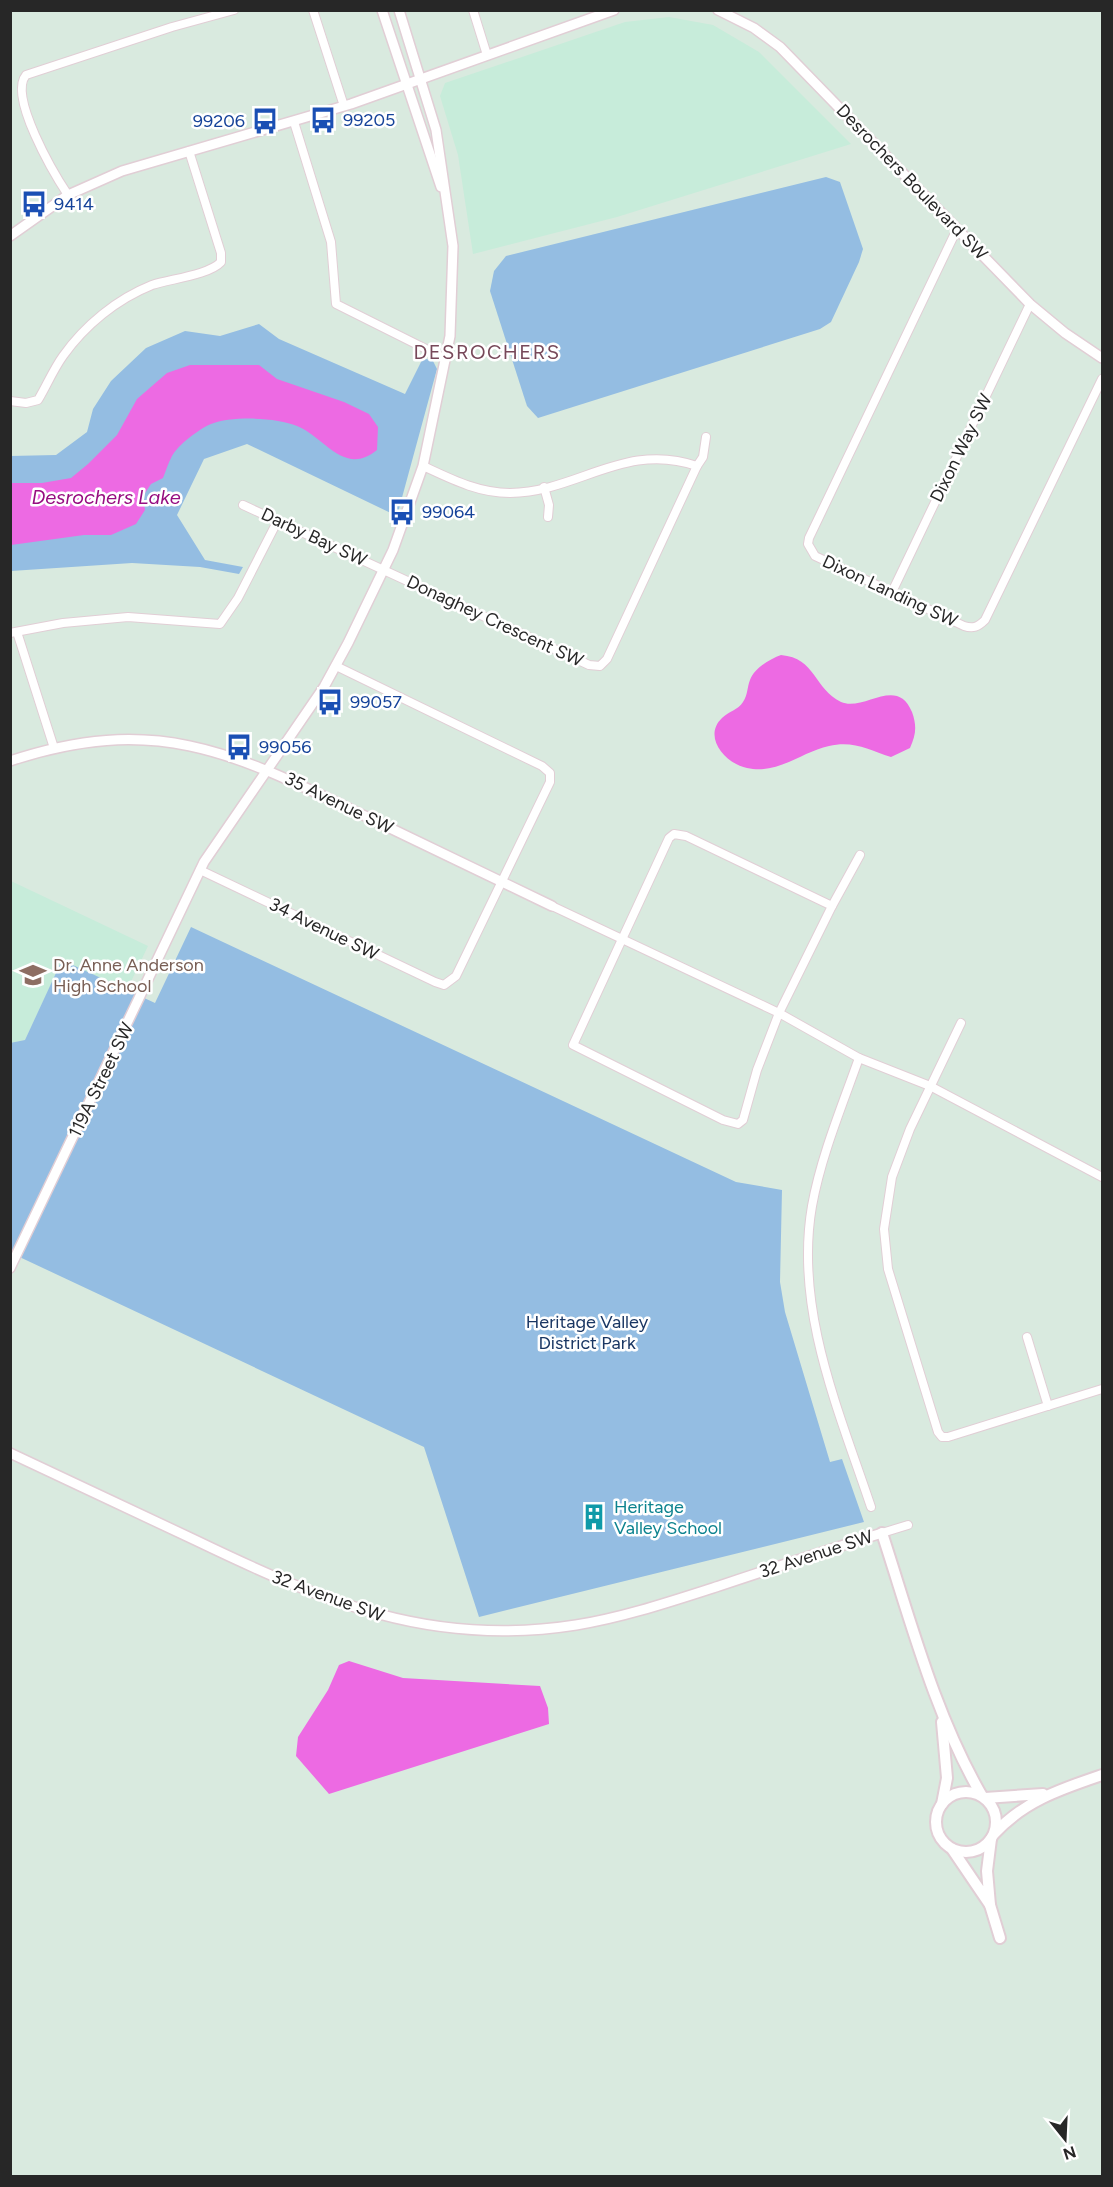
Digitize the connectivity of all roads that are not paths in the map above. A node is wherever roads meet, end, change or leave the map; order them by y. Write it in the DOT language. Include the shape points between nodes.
graph roads {
  1 [pos="234,10"];
  2 [pos="313,10"];
  3 [pos="382,10"];
  4 [pos="399,10"];
  5 [pos="473,10"];
  6 [pos="614,10"];
  7 [pos="718,10"];
  8 [pos="487,55"];
  9 [pos="421,78"];
  10 [pos="405,84"];
  11 [pos="344,106"];
  12 [pos="294,122"];
  13 [pos="189,151"];
  14 [pos="68,195"];
  15 [pos="446,200"];
  16 [pos="957,229"];
  17 [pos="10,236"];
  18 [pos="1030,304"];
  19 [pos="1102,358"];
  20 [pos="446,359"];
  21 [pos="1102,379"];
  22 [pos="10,401"];
  23 [pos="706,437"];
  24 [pos="423,466"];
  25 [pos="697,466"];
  26 [pos="544,487"];
  27 [pos="243,505"];
  28 [pos="548,517"];
  29 [pos="278,520"];
  30 [pos="384,570"];
  31 [pos="892,592"];
  32 [pos="14,632"];
  33 [pos="336,666"];
  34 [pos="54,748"];
  35 [pos="10,761"];
  36 [pos="267,769"];
  37 [pos="860,855"];
  38 [pos="200,870"];
  39 [pos="502,881"];
  40 [pos="552,906"];
  41 [pos="832,906"];
  42 [pos="622,940"];
  43 [pos="779,1013"];
  44 [pos="961,1023"];
  45 [pos="859,1058"];
  46 [pos="930,1086"];
  47 [pos="1102,1177"];
  48 [pos="10,1268"];
  49 [pos="1027,1337"];
  50 [pos="1102,1389"];
  51 [pos="1048,1406"];
  52 [pos="10,1453"];
  53 [pos="871,1507"];
  54 [pos="908,1525"];
  55 [pos="882,1533"];
  56 [pos="940,1712"];
  57 [pos="1102,1775"];
  58 [pos="1050,1793"];
  59 [pos="983,1797"];
  60 [pos="941,1806"];
  61 [pos="992,1837"];
  62 [pos="952,1849"];
  63 [pos="990,1905"];
  64 [pos="1000,1938"];
  1 -- 14 [label="street" via="26,75 21,90 35,134"];
  2 -- 11 [label="street"];
  3 -- 10 [label="street"];
  4 -- 9 [label="street"];
  5 -- 8 [label="street"];
  6 -- 8 [label="street"];
  7 -- 16 [label="street, Desrochers Boulevard SW" via="780,47"];
  8 -- 9 [label="street"];
  9 -- 10 [label="street"];
  9 -- 15 [label="street" via="436,130"];
  10 -- 11 [label="street"];
  10 -- 15 [label="street"];
  11 -- 12 [label="street"];
  12 -- 13 [label="street"];
  12 -- 20 [label="street" via="329,234 336,304"];
  13 -- 14 [label="street" via="122,171"];
  13 -- 22 [label="street" via="221,262 121,300 92,323 64,355 38,400"];
  14 -- 17 [label="street"];
  15 -- 20 [label="street, 119A Street SW" via="454,269"];
  16 -- 18 [label="street, Desrochers Boulevard SW"];
  16 -- 31 [label="street, Dixon Landing SW" via="809,538 815,556"];
  18 -- 19 [label="street, Desrochers Boulevard SW"];
  18 -- 31 [label="street, Dixon Way SW"];
  20 -- 24 [label="street, 119A Street SW"];
  21 -- 31 [label="street, Dixon Landing SW" via="985,620 969,627"];
  23 -- 25 [label="street, Donaghey Crescent SW" via="703,457"];
  24 -- 26 [label="street" via="464,485 489,491 510,493"];
  24 -- 30 [label="street, 119A Street SW"];
  25 -- 26 [label="street" via="669,459 636,459"];
  25 -- 30 [label="street, Donaghey Crescent SW" via="607,659 600,666 589,665"];
  26 -- 28 [label="street"];
  27 -- 29 [label="street, Darby Bay SW"];
  29 -- 30 [label="street, Darby Bay SW"];
  29 -- 32 [label="street" via="238,598 220,624 128,617"];
  30 -- 33 [label="street, 119A Street SW"];
  32 -- 34 [label="street"];
  33 -- 36 [label="street, 119A Street SW"];
  33 -- 39 [label="street" via="546,769 550,782"];
  34 -- 35 [label="street, 35 Avenue SW"];
  34 -- 36 [label="street, 35 Avenue SW" via="125,739 178,743 221,752"];
  36 -- 38 [label="street, 119A Street SW"];
  36 -- 39 [label="street, 35 Avenue SW"];
  37 -- 41 [label="street"];
  38 -- 39 [label="street, 34 Avenue SW" via="435,982 449,983"];
  38 -- 48 [label="street, 119A Street SW"];
  39 -- 40 [label="street, 35 Avenue SW"];
  40 -- 42 [label="street"];
  41 -- 42 [label="street" via="687,836 674,834"];
  41 -- 43 [label="street"];
  42 -- 43 [label="street"];
  42 -- 43 [label="street" via="573,1045 731,1124 743,1120"];
  43 -- 45 [label="street"];
  44 -- 46 [label="street"];
  45 -- 46 [label="street"];
  45 -- 53 [label="street" via="812,1206 808,1286 829,1378"];
  46 -- 47 [label="street"];
  46 -- 51 [label="street" via="892,1177 884,1229 888,1269 938,1432 948,1437"];
  49 -- 51 [label="street"];
  50 -- 51 [label="street"];
  52 -- 55 [label="street, 32 Avenue SW" via="250,1568 325,1599 387,1618 446,1628 519,1630 590,1622 645,1609"];
  54 -- 55 [label="street, 32 Avenue SW"];
  55 -- 56 [label="main road"];
  56 -- 59 [label="main road"];
  56 -- 60 [label="main road" via="947,1778"];
  57 -- 58 [label="main road"];
  58 -- 59 [label="main road"];
  58 -- 61 [label="main road" via="1014,1814"];
  59 -- 60 [label="main road" via="964,1792"];
  59 -- 61 [label="main road" via="994,1810 996,1827"];
  60 -- 62 [label="main road" via="937,1830"];
  61 -- 62 [label="main road" via="974,1851"];
  61 -- 63 [label="main road" via="987,1870"];
  62 -- 63 [label="main road"];
  63 -- 64 [label="main road"];
}
